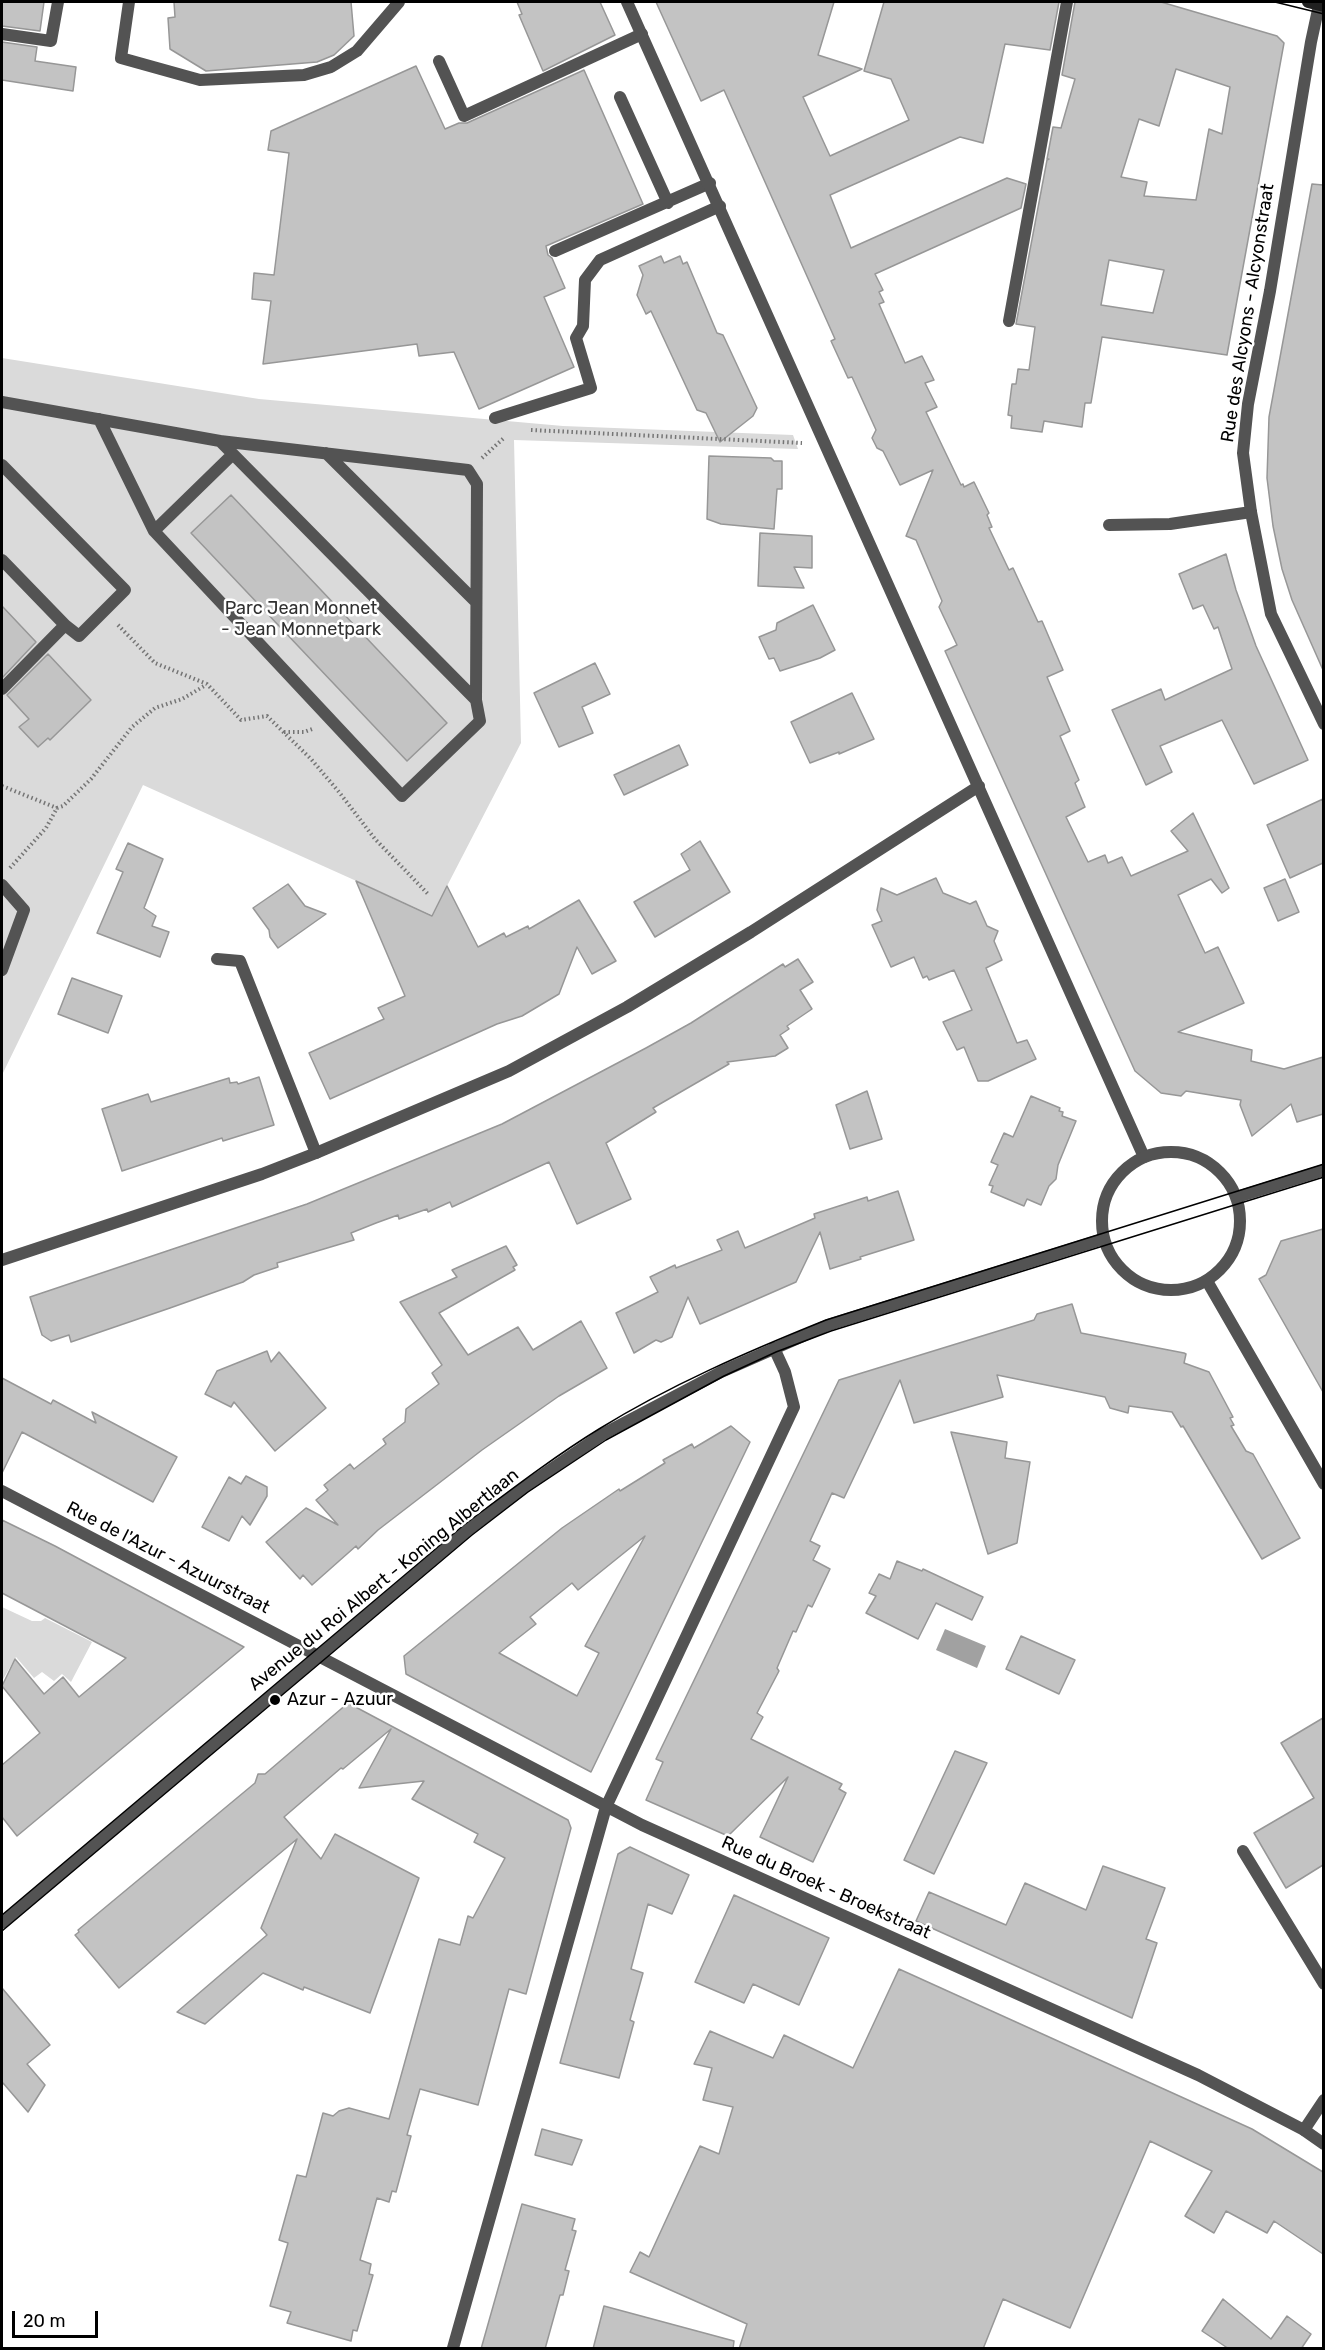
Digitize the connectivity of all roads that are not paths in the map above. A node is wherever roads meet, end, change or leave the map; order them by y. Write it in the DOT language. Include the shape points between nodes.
graph roads {
  1 [pos="58,2"];
  2 [pos="129,2"];
  3 [pos="399,2"];
  4 [pos="627,2"];
  5 [pos="1067,2"];
  6 [pos="1317,4"];
  7 [pos="2,34"];
  8 [pos="642,34"];
  9 [pos="439,61"];
  10 [pos="620,97"];
  11 [pos="710,183"];
  12 [pos="668,203"];
  13 [pos="720,206"];
  14 [pos="555,251"];
  15 [pos="1010,321"];
  16 [pos="2,402"];
  17 [pos="495,418"];
  18 [pos="99,419"];
  19 [pos="220,441"];
  20 [pos="326,453"];
  21 [pos="232,454"];
  22 [pos="2,465"];
  23 [pos="1251,512"];
  24 [pos="1109,525"];
  25 [pos="154,531"];
  26 [pos="2,560"];
  27 [pos="476,602"];
  28 [pos="66,625"];
  29 [pos="2,689"];
  30 [pos="476,700"];
  31 [pos="1323,724"];
  32 [pos="980,786"];
  33 [pos="2,885"];
  34 [pos="217,959"];
  35 [pos="2,970"];
  36 [pos="316,1153"];
  37 [pos="1144,1157"];
  38 [pos="1323,1170"];
  39 [pos="1237,1197"];
  40 [pos="1103,1239"];
  41 [pos="2,1260"];
  42 [pos="1207,1281"];
  43 [pos="774,1348"];
  44 [pos="1323,1484"];
  45 [pos="2,1491"];
  46 [pos="318,1656"];
  47 [pos="606,1807"];
  48 [pos="1243,1851"];
  49 [pos="2,1923"];
  50 [pos="1323,1984"];
  51 [pos="1323,2100"];
  52 [pos="1304,2130"];
  53 [pos="1323,2144"];
  54 [pos="453,2349"];
  1 -- 7 [label="street" via="51,41"];
  2 -- 3 [label="street" via="121,58 200,80 304,75 332,67 357,51"];
  4 -- 8 [label="street"];
  5 -- 15 [label="street"];
  6 -- 23 [label="street, Rue des Alcyons - Alcyonstraat" via="1248,404 1243,453"];
  8 -- 9 [label="street" via="464,116"];
  8 -- 11 [label="street"];
  10 -- 12 [label="street"];
  11 -- 12 [label="street"];
  11 -- 13 [label="street"];
  12 -- 14 [label="street"];
  13 -- 17 [label="street" via="600,260 585,280 583,326 576,338 591,388"];
  13 -- 32 [label="street"];
  16 -- 18 [label="street"];
  18 -- 19 [label="street"];
  18 -- 25 [label="street"];
  19 -- 20 [label="street"];
  19 -- 21 [label="street"];
  20 -- 27 [label="street"];
  20 -- 27 [label="street" via="468,470 477,484"];
  21 -- 25 [label="street"];
  21 -- 30 [label="street"];
  22 -- 28 [label="street" via="124,590 79,636"];
  23 -- 24 [label="street" via="1170,524"];
  23 -- 31 [label="street, Rue des Alcyons - Alcyonstraat" via="1271,614"];
  25 -- 30 [label="street" via="402,796 480,721"];
  26 -- 28 [label="street"];
  27 -- 30 [label="street"];
  28 -- 29 [label="street"];
  32 -- 36 [label="street" via="617,1012 509,1071"];
  32 -- 37 [label="street"];
  33 -- 35 [label="street" via="24,910"];
  34 -- 36 [label="street" via="240,961"];
  36 -- 41 [label="street"];
  37 -- 39 [label="street" via="1174,1151 1202,1158 1224,1175"];
  37 -- 40 [label="street" via="1124,1169 1110,1187 1102,1211"];
  38 -- 39 [label="street"];
  39 -- 42 [label="street" via="1241,1227 1233,1254"];
  40 -- 42 [label="street" via="1115,1263 1137,1283 1167,1291 1190,1289"];
  40 -- 43 [label="street, Avenue du Roi Albert - Koning Albertlaan" via="828,1325"];
  42 -- 44 [label="street"];
  43 -- 46 [label="street, Avenue du Roi Albert - Koning Albertlaan" via="603,1434 468,1530"];
  43 -- 47 [label="street" via="794,1407"];
  45 -- 46 [label="street, Rue de l'Azur - Azuurstraat"];
  46 -- 47 [label="street, Rue du Broek - Broekstraat"];
  46 -- 49 [label="street, Avenue du Roi Albert - Koning Albertlaan"];
  47 -- 52 [label="street, Rue du Broek - Broekstraat" via="1178,2066"];
  47 -- 54 [label="street"];
  48 -- 50 [label="street"];
  51 -- 52 [label="street"];
  52 -- 53 [label="street, Rue du Broek - Broekstraat"];
}
